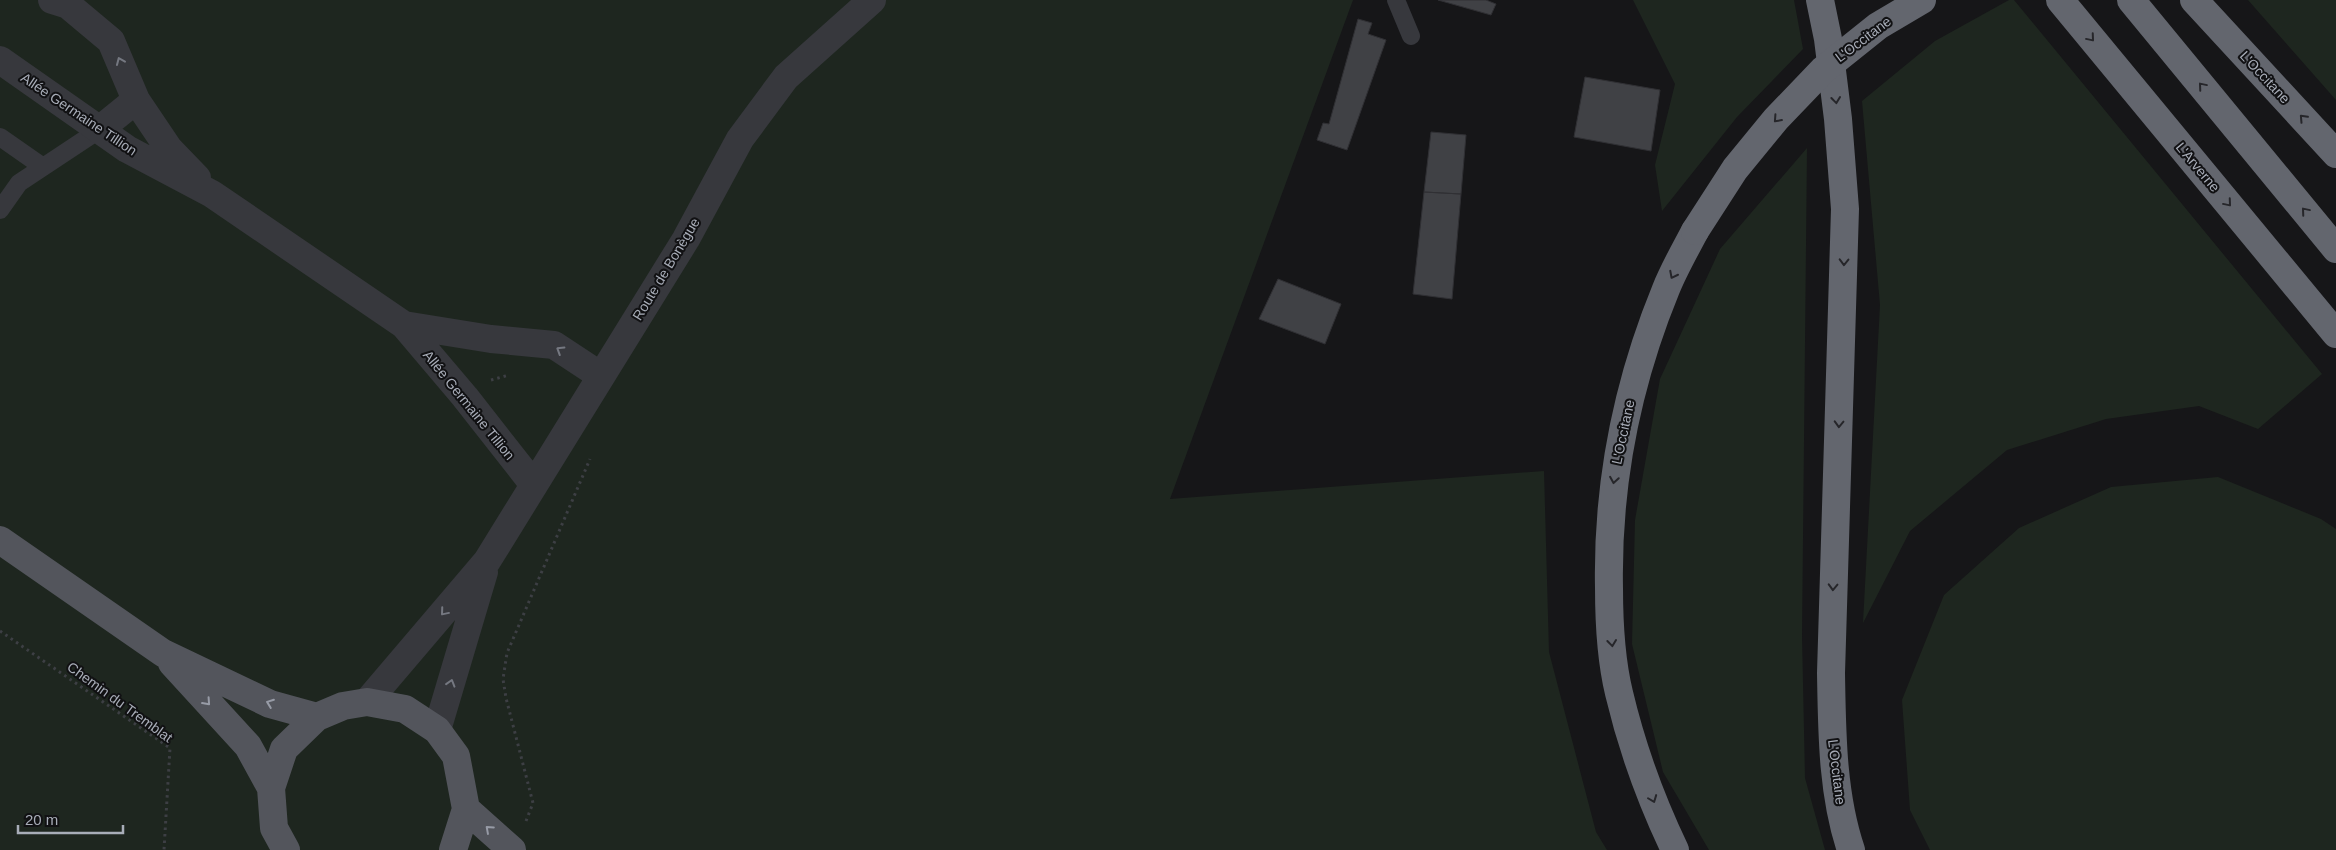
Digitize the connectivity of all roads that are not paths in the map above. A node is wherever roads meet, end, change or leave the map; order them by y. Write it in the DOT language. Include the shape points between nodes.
graph roads {
  1 [pos="52,0"];
  2 [pos="872,0"];
  3 [pos="1396,0"];
  4 [pos="1820,0"];
  5 [pos="1922,0"];
  6 [pos="2060,0"];
  7 [pos="2131,0"];
  8 [pos="2194,0"];
  9 [pos="1411,36"];
  10 [pos="0,60"];
  11 [pos="136,100"];
  12 [pos="100,130"];
  13 [pos="0,137"];
  14 [pos="2336,154"];
  15 [pos="42,167"];
  16 [pos="212,194"];
  17 [pos="0,210"];
  18 [pos="2336,249"];
  19 [pos="404,325"];
  20 [pos="2336,334"];
  21 [pos="602,376"];
  22 [pos="534,485"];
  23 [pos="0,540"];
  24 [pos="487,561"];
  25 [pos="163,653"];
  26 [pos="367,702"];
  27 [pos="317,717"];
  28 [pos="437,730"];
  29 [pos="271,788"];
  30 [pos="466,808"];
  31 [pos="286,850"];
  32 [pos="453,850"];
  33 [pos="512,850"];
  34 [pos="1675,850"];
  35 [pos="1851,850"];
  11 -- 1 [label="street, Allée Germaine Tillion, one-way" via="111,41 68,5"];
  2 -- 21 [label="street, Route de Bonègue" via="786,77 740,139 686,239"];
  3 -- 9 [label="lane"];
  4 -- 35 [label="highway, L'Occitane, one-way" via="1838,119 1845,210 1831,673 1834,751 1839,795"];
  5 -- 34 [label="highway, L'Occitane, one-way, bridge" via="1878,26 1816,77 1735,169 1695,231 1666,287 1642,354 1613,485 1608,554 1609,621 1618,692 1636,757"];
  6 -- 20 [label="highway, L'Arverne, one-way"];
  18 -- 7 [label="highway, one-way"];
  14 -- 8 [label="highway, L'Occitane, one-way"];
  10 -- 12 [label="street, Allée Germaine Tillion"];
  11 -- 12 [label="street"];
  11 -- 16 [label="street, Allée Germaine Tillion" via="169,149"];
  12 -- 15 [label="lane"];
  12 -- 16 [label="street, Allée Germaine Tillion" via="127,149"];
  13 -- 15 [label="lane"];
  15 -- 17 [label="lane" via="19,183"];
  16 -- 19 [label="street, Allée Germaine Tillion"];
  21 -- 19 [label="street, Allée Germaine Tillion, one-way" via="554,345"];
  19 -- 22 [label="street, Allée Germaine Tillion"];
  21 -- 22 [label="street, Route de Bonègue"];
  22 -- 24 [label="street, Route de Bonègue"];
  23 -- 25 [label="main road"];
  24 -- 26 [label="street, one-way"];
  28 -- 24 [label="street, one-way"];
  27 -- 25 [label="main road, one-way" via="270,704"];
  25 -- 29 [label="main road, one-way" via="248,746"];
  26 -- 27 [label="main road" via="343,706"];
  26 -- 28 [label="main road" via="405,709"];
  27 -- 29 [label="main road" via="284,749"];
  28 -- 30 [label="main road" via="456,756"];
  29 -- 31 [label="main road" via="274,828"];
  30 -- 32 [label="main road"];
  33 -- 30 [label="main road, one-way"];
}
